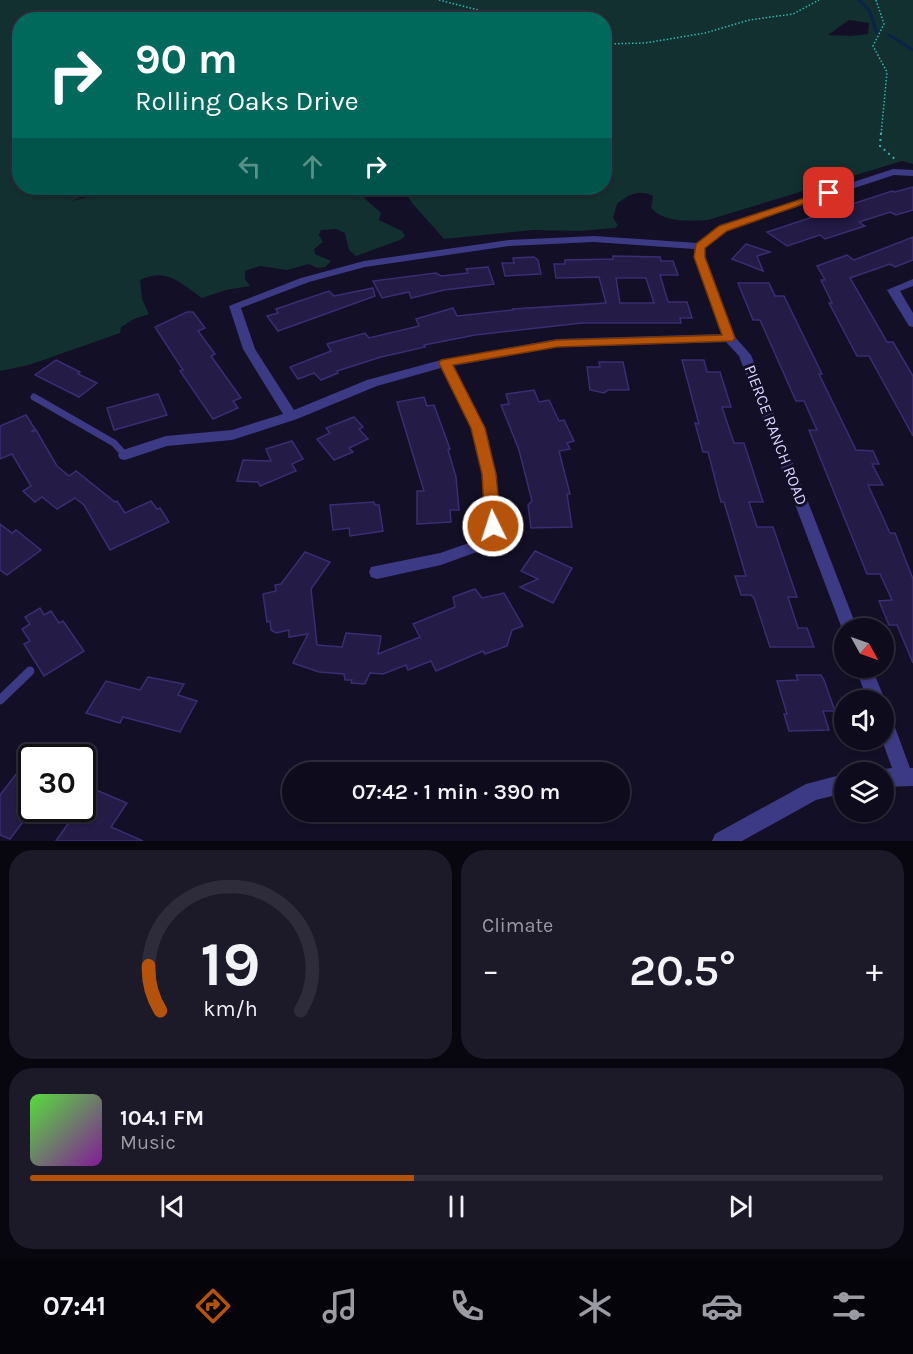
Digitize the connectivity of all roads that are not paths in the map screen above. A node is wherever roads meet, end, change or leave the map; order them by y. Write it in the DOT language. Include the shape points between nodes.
graph roads {
  1 [pos="911,172"];
  2 [pos="699,246"];
  3 [pos="913,282"];
  4 [pos="913,323"];
  5 [pos="729,338"];
  6 [pos="445,363"];
  7 [pos="34,397"];
  8 [pos="292,416"];
  9 [pos="125,455"];
  10 [pos="377,572"];
  11 [pos="845,618"];
  12 [pos="30,671"];
  13 [pos="0,700"];
  14 [pos="894,744"];
  15 [pos="908,777"];
  16 [pos="834,786"];
  17 [pos="722,841"];
  1 -- 2 [label="street" via="893,172 723,228"];
  2 -- 5 [label="street, PIERCE RANCH ROAD" via="699,257"];
  2 -- 8 [label="street" via="594,239 498,244 364,264 304,280 236,306 249,349"];
  3 -- 4 [label="street" via="892,290"];
  5 -- 6 [label="street" via="557,344"];
  5 -- 11 [label="street, PIERCE RANCH ROAD" via="745,355"];
  6 -- 8 [label="street" via="372,383"];
  6 -- 10 [label="street" via="478,428 489,474 493,526 480,545 441,559"];
  7 -- 9 [label="lane" via="114,443"];
  8 -- 9 [label="street" via="232,435 166,441"];
  12 -- 13 [label="lane"];
  14 -- 15 [label="street"];
  16 -- 17 [label="street" via="813,791"];
}
